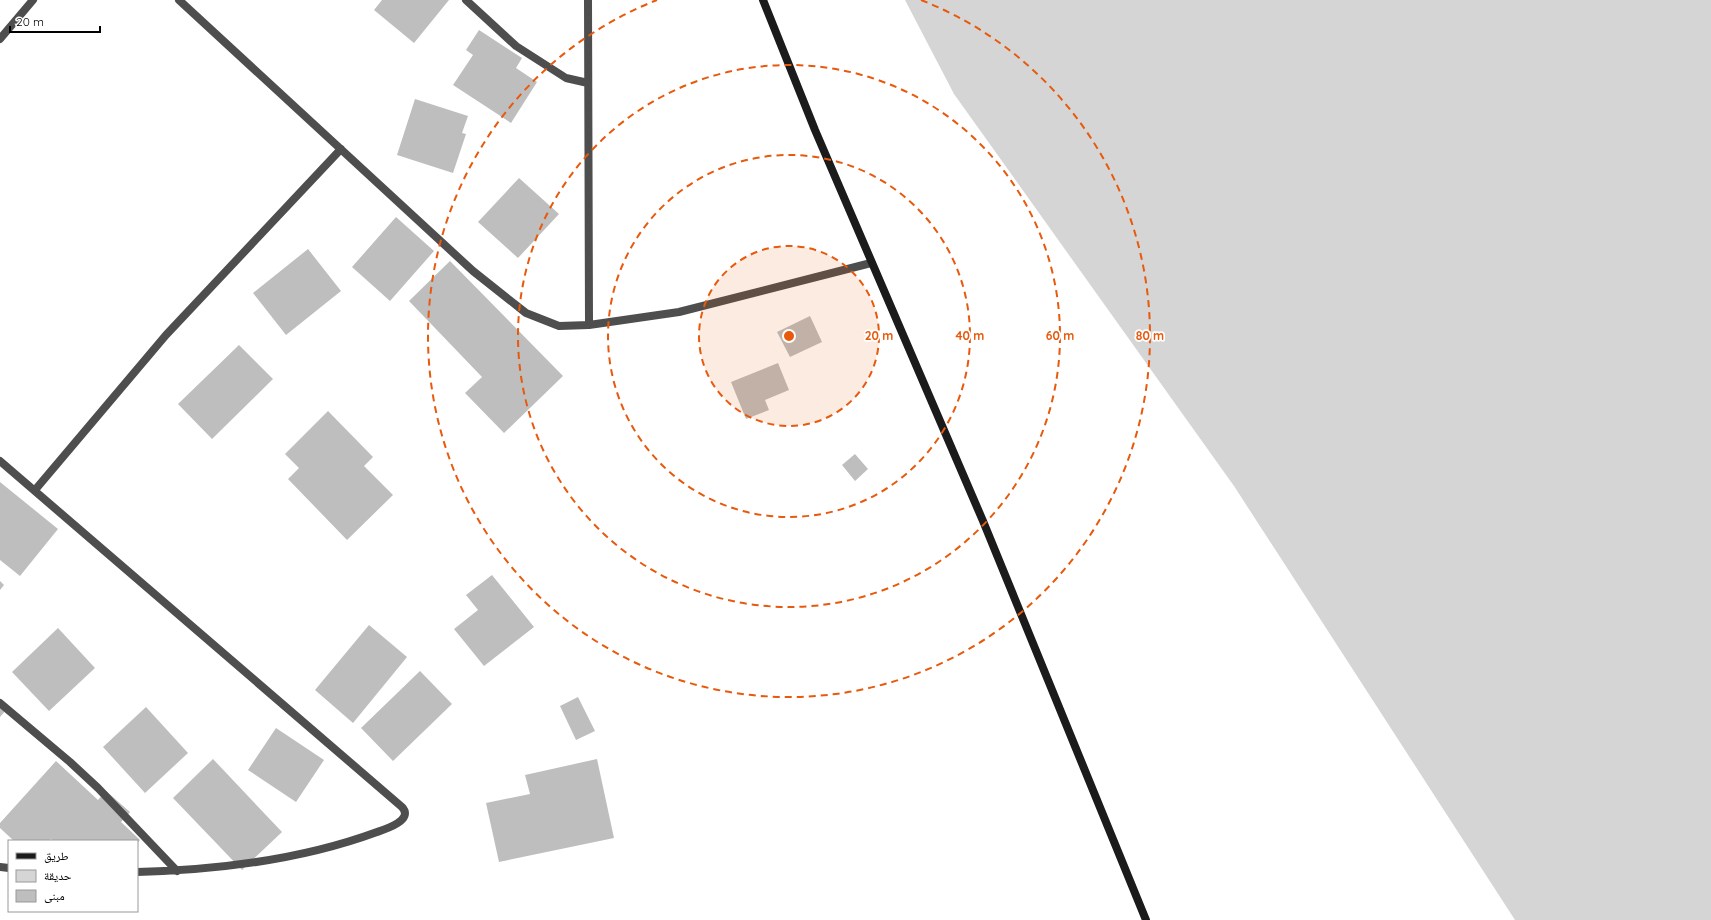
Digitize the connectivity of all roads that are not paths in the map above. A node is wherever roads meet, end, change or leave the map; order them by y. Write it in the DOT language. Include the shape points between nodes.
graph roads {
  1 [pos="33,0"];
  2 [pos="179,0"];
  3 [pos="466,0"];
  4 [pos="588,0"];
  5 [pos="763,0"];
  6 [pos="0,39"];
  7 [pos="588,83"];
  8 [pos="341,149"];
  9 [pos="871,264"];
  10 [pos="589,325"];
  11 [pos="0,461"];
  12 [pos="35,490"];
  13 [pos="0,703"];
  14 [pos="177,871"];
  15 [pos="138,872"];
  16 [pos="1146,920"];
  1 -- 6 [label="street"];
  2 -- 8 [label="street"];
  3 -- 7 [label="street" via="516,46 566,78"];
  4 -- 7 [label="street"];
  5 -- 9 [label="main road"];
  7 -- 10 [label="street"];
  8 -- 10 [label="street" via="473,271 526,313 559,326"];
  8 -- 12 [label="street" via="166,335"];
  9 -- 10 [label="street" via="678,312"];
  9 -- 16 [label="main road" via="983,521"];
  11 -- 12 [label="street"];
  12 -- 14 [label="street" via="405,811 402,819 393,826 350,842 286,857"];
  13 -- 14 [label="street" via="98,788"];
  14 -- 15 [label="street"];
}
